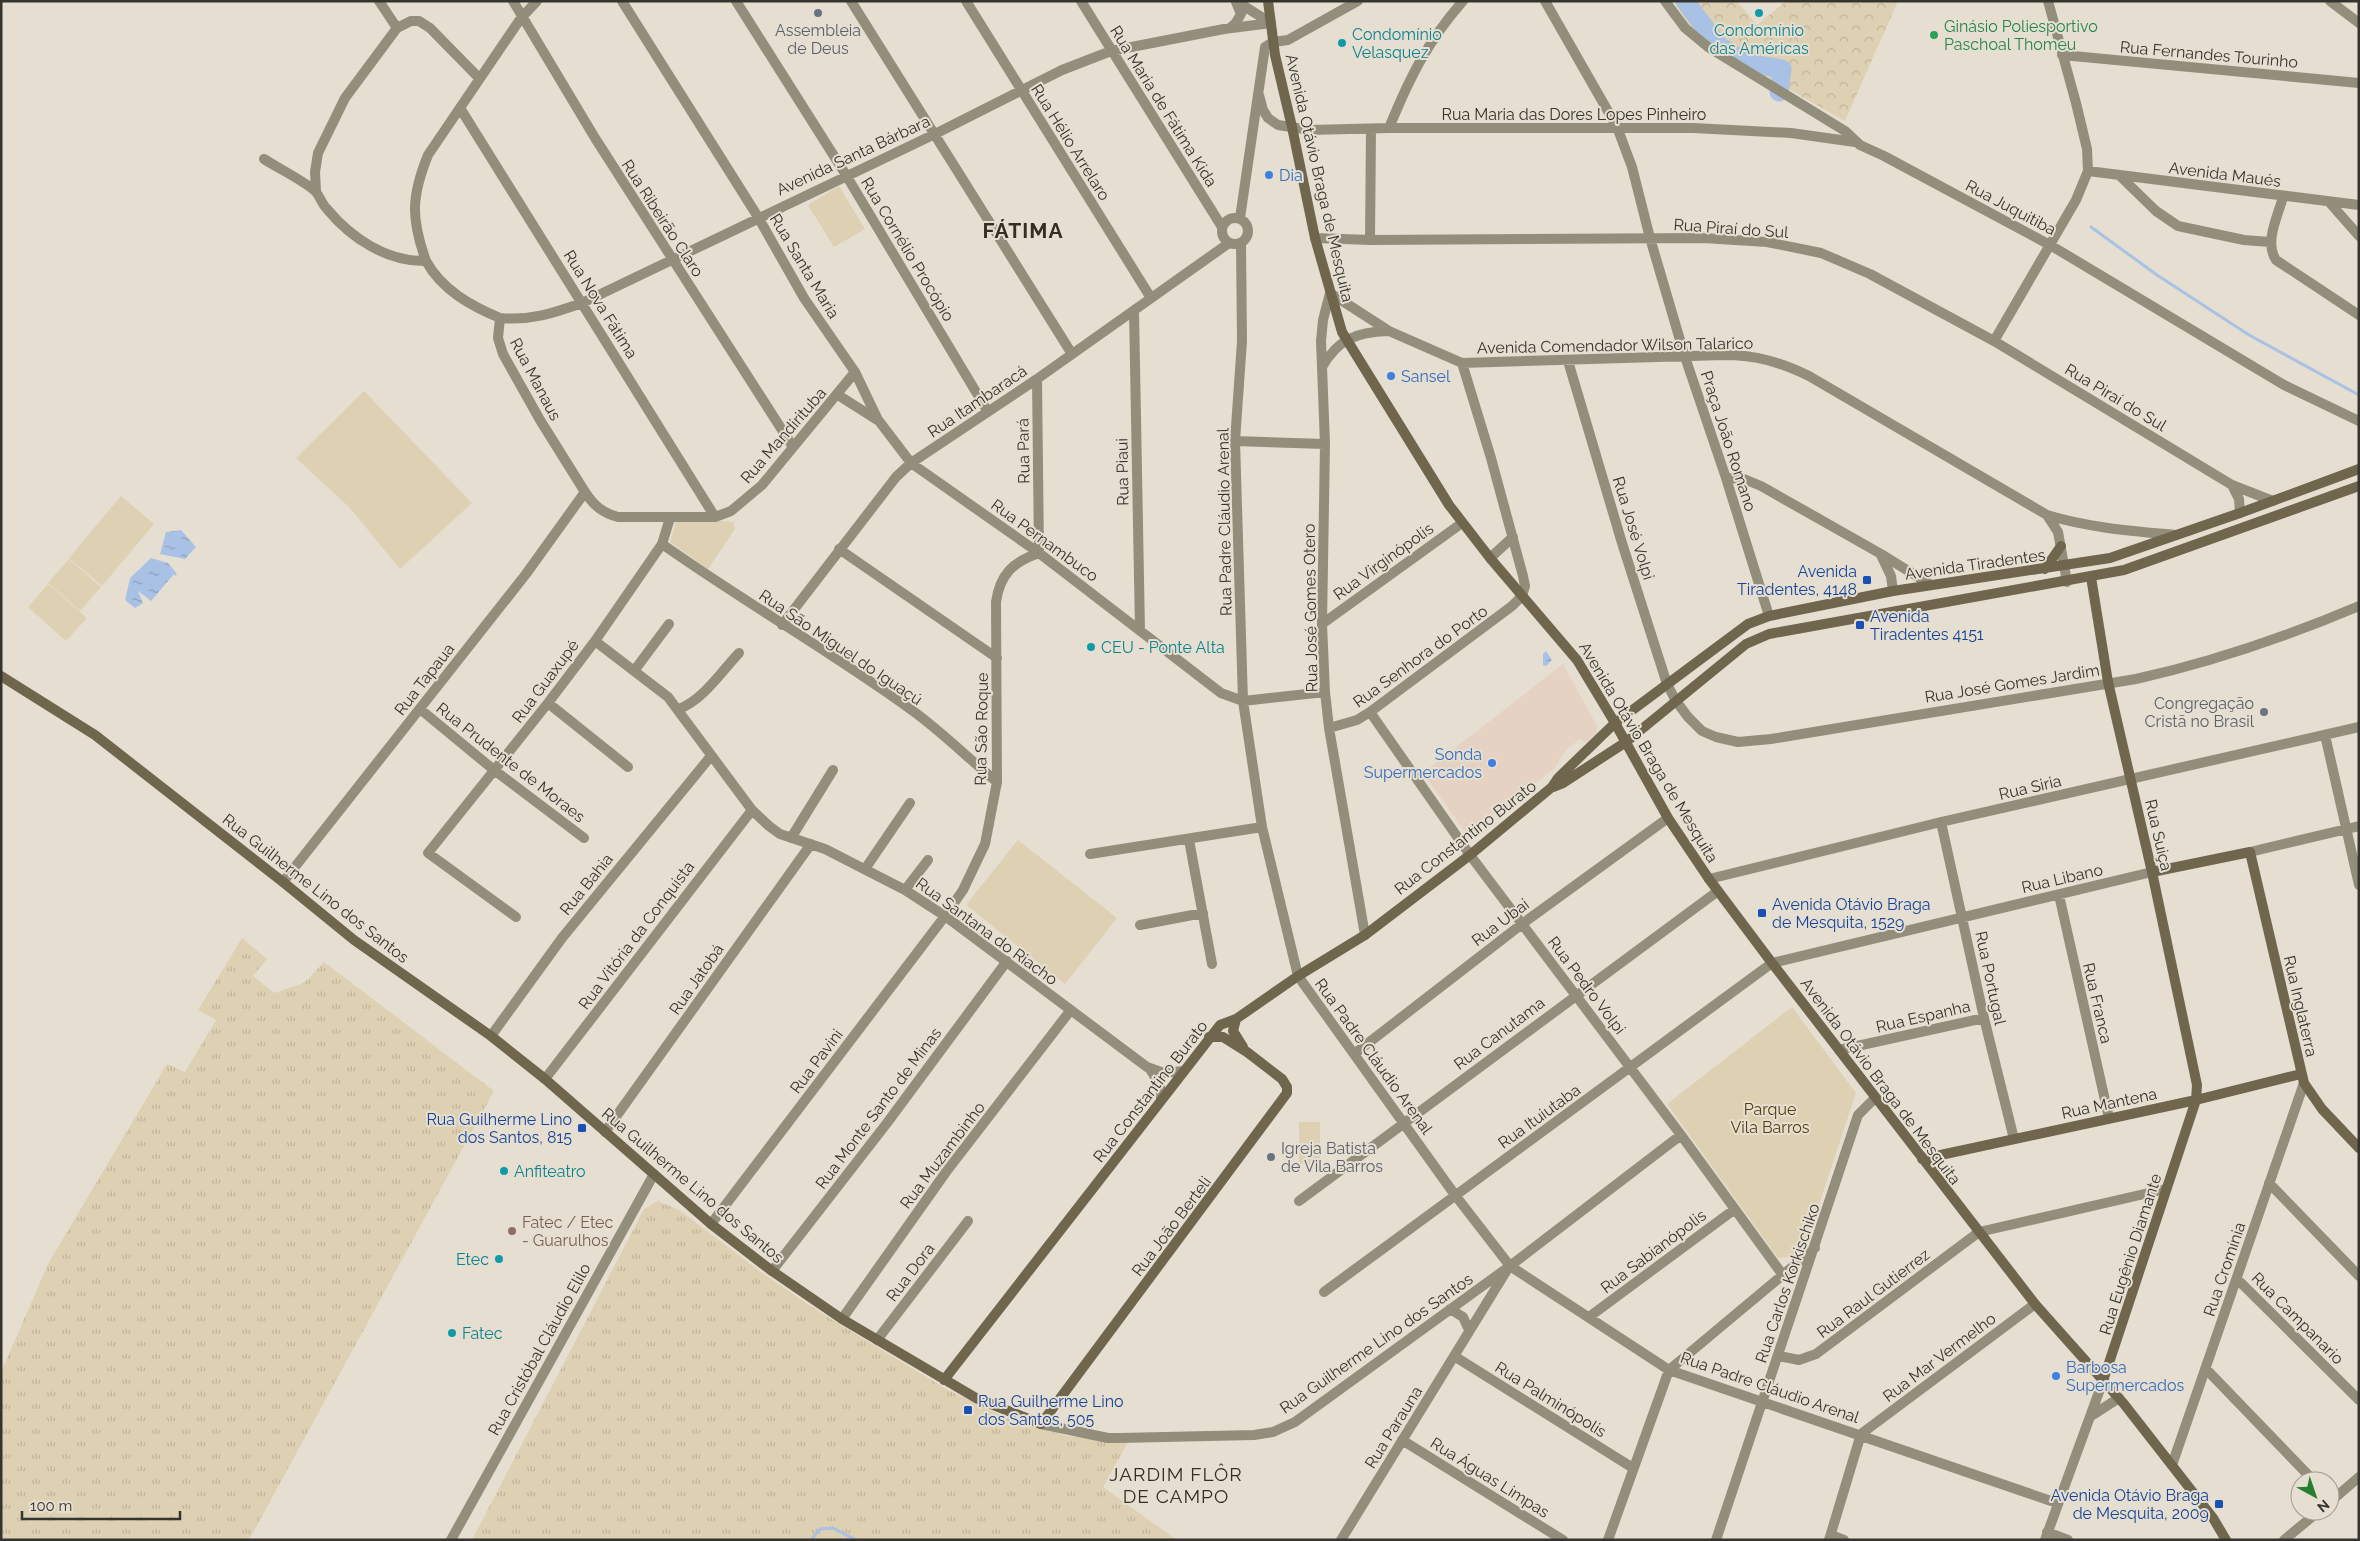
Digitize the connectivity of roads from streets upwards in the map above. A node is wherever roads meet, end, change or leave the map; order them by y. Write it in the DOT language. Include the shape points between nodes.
graph roads {
  1 [pos="379,1"];
  2 [pos="513,1"];
  3 [pos="537,1"];
  4 [pos="622,1"];
  5 [pos="736,1"];
  6 [pos="851,1"];
  7 [pos="966,1"];
  8 [pos="1081,1"];
  9 [pos="1268,1"];
  10 [pos="1358,1"];
  11 [pos="1463,1"];
  12 [pos="1545,1"];
  13 [pos="1665,1"];
  14 [pos="2048,1"];
  15 [pos="1236,2"];
  16 [pos="2331,2"];
  17 [pos="521,18"];
  18 [pos="1271,23"];
  19 [pos="2359,23"];
  20 [pos="397,28"];
  21 [pos="1224,29"];
  22 [pos="1273,42"];
  23 [pos="1111,51"];
  24 [pos="2062,55"];
  25 [pos="479,78"];
  26 [pos="2357,82"];
  27 [pos="1021,90"];
  28 [pos="1259,95"];
  29 [pos="460,108"];
  30 [pos="1292,127"];
  31 [pos="1617,127"];
  32 [pos="1389,128"];
  33 [pos="1371,129"];
  34 [pos="935,134"];
  35 [pos="1855,142"];
  36 [pos="264,159"];
  37 [pos="2088,171"];
  38 [pos="846,175"];
  39 [pos="2120,176"];
  40 [pos="316,191"];
  41 [pos="2283,197"];
  42 [pos="2330,203"];
  43 [pos="2359,205"];
  44 [pos="758,217"];
  45 [pos="1240,218"];
  46 [pos="1222,227"];
  47 [pos="2359,236"];
  48 [pos="1315,238"];
  49 [pos="1650,238"];
  50 [pos="1370,240"];
  51 [pos="2270,242"];
  52 [pos="1229,243"];
  53 [pos="1241,243"];
  54 [pos="2050,245"];
  55 [pos="672,258"];
  56 [pos="426,261"];
  57 [pos="1330,293"];
  58 [pos="1151,298"];
  59 [pos="582,303"];
  60 [pos="1134,311"];
  61 [pos="2359,315"];
  62 [pos="500,318"];
  63 [pos="1389,331"];
  64 [pos="1347,341"];
  65 [pos="1994,341"];
  66 [pos="1072,354"];
  67 [pos="1685,357"];
  68 [pos="1568,361"];
  69 [pos="1462,363"];
  70 [pos="1321,367"];
  71 [pos="855,372"];
  72 [pos="1036,379"];
  73 [pos="838,395"];
  74 [pos="988,412"];
  75 [pos="879,421"];
  76 [pos="2359,421"];
  77 [pos="1235,441"];
  78 [pos="1324,444"];
  79 [pos="793,447"];
  80 [pos="911,463"];
  81 [pos="2359,469"];
  82 [pos="1726,478"];
  83 [pos="2232,485"];
  84 [pos="2359,486"];
  85 [pos="585,492"];
  86 [pos="2273,501"];
  87 [pos="2240,513"];
  88 [pos="2047,514"];
  89 [pos="715,517"];
  90 [pos="670,518"];
  91 [pos="1462,523"];
  92 [pos="2176,535"];
  93 [pos="1513,537"];
  94 [pos="662,544"];
  95 [pos="2061,546"];
  96 [pos="839,550"];
  97 [pos="1040,553"];
  98 [pos="1881,554"];
  99 [pos="1490,558"];
  100 [pos="2064,566"];
  101 [pos="2045,569"];
  102 [pos="2091,577"];
  103 [pos="2067,582"];
  104 [pos="1931,585"];
  105 [pos="1893,591"];
  106 [pos="1522,596"];
  107 [pos="2359,606"];
  108 [pos="1769,616"];
  109 [pos="669,624"];
  110 [pos="1322,624"];
  111 [pos="782,625"];
  112 [pos="1140,631"];
  113 [pos="594,641"];
  114 [pos="739,653"];
  115 [pos="997,658"];
  116 [pos="634,671"];
  117 [pos="1,676"];
  118 [pos="2108,682"];
  119 [pos="1666,684"];
  120 [pos="1325,692"];
  121 [pos="1242,701"];
  122 [pos="1676,701"];
  123 [pos="548,703"];
  124 [pos="420,709"];
  125 [pos="679,709"];
  126 [pos="1370,712"];
  127 [pos="1615,723"];
  128 [pos="2359,727"];
  129 [pos="1329,728"];
  130 [pos="2325,735"];
  131 [pos="1626,742"];
  132 [pos="711,756"];
  133 [pos="628,767"];
  134 [pos="494,770"];
  135 [pos="833,770"];
  136 [pos="2130,780"];
  137 [pos="997,782"];
  138 [pos="1552,787"];
  139 [pos="910,803"];
  140 [pos="752,810"];
  141 [pos="1668,818"];
  142 [pos="1941,822"];
  143 [pos="2359,826"];
  144 [pos="1262,827"];
  145 [pos="2346,828"];
  146 [pos="584,838"];
  147 [pos="791,838"];
  148 [pos="1189,840"];
  149 [pos="811,844"];
  150 [pos="2250,852"];
  151 [pos="1090,854"];
  152 [pos="1470,855"];
  153 [pos="928,860"];
  154 [pos="865,869"];
  155 [pos="2152,872"];
  156 [pos="1709,878"];
  157 [pos="283,882"];
  158 [pos="2359,885"];
  159 [pos="905,890"];
  160 [pos="1718,891"];
  161 [pos="2059,894"];
  162 [pos="1203,914"];
  163 [pos="944,916"];
  164 [pos="1962,916"];
  165 [pos="516,917"];
  166 [pos="1522,924"];
  167 [pos="1140,925"];
  168 [pos="1365,935"];
  169 [pos="1007,961"];
  170 [pos="1772,963"];
  171 [pos="1212,964"];
  172 [pos="1298,976"];
  173 [pos="1576,995"];
  174 [pos="1070,1011"];
  175 [pos="1984,1018"];
  176 [pos="1236,1020"];
  177 [pos="491,1036"];
  178 [pos="1208,1037"];
  179 [pos="1839,1050"];
  180 [pos="1247,1052"];
  181 [pos="1354,1054"];
  182 [pos="1147,1067"];
  183 [pos="1630,1067"];
  184 [pos="1183,1071"];
  185 [pos="2302,1078"];
  186 [pos="545,1079"];
  187 [pos="1875,1098"];
  188 [pos="1161,1100"];
  189 [pos="2196,1100"];
  190 [pos="2109,1118"];
  191 [pos="1404,1123"];
  192 [pos="605,1132"];
  193 [pos="1682,1135"];
  194 [pos="2014,1139"];
  195 [pos="2359,1148"];
  196 [pos="1922,1159"];
  197 [pos="654,1174"];
  198 [pos="2269,1183"];
  199 [pos="2166,1189"];
  200 [pos="1455,1195"];
  201 [pos="1299,1202"];
  202 [pos="1735,1208"];
  203 [pos="968,1221"];
  204 [pos="711,1224"];
  205 [pos="1978,1232"];
  206 [pos="1815,1248"];
  207 [pos="1510,1266"];
  208 [pos="772,1272"];
  209 [pos="1782,1274"];
  210 [pos="2359,1276"];
  211 [pos="2237,1278"];
  212 [pos="1324,1292"];
  213 [pos="2035,1304"];
  214 [pos="1450,1309"];
  215 [pos="1589,1317"];
  216 [pos="842,1319"];
  217 [pos="1469,1330"];
  218 [pos="877,1340"];
  219 [pos="1454,1356"];
  220 [pos="1778,1356"];
  221 [pos="2206,1369"];
  222 [pos="1669,1370"];
  223 [pos="944,1380"];
  224 [pos="2104,1381"];
  225 [pos="2119,1398"];
  226 [pos="2359,1400"];
  227 [pos="1763,1403"];
  228 [pos="2091,1416"];
  229 [pos="1041,1424"];
  230 [pos="1861,1434"];
  231 [pos="1402,1440"];
  232 [pos="2172,1465"];
  233 [pos="1633,1468"];
  234 [pos="2304,1471"];
  235 [pos="2359,1477"];
  236 [pos="2340,1493"];
  237 [pos="2057,1503"];
  238 [pos="2307,1521"];
  239 [pos="2046,1536"];
  240 [pos="1830,1538"];
  241 [pos="451,1540"];
  242 [pos="1341,1540"];
  243 [pos="1563,1540"];
  244 [pos="1608,1540"];
  245 [pos="1716,1540"];
  246 [pos="1844,1540"];
  247 [pos="2068,1540"];
  248 [pos="2226,1540"];
  249 [pos="2284,1540"];
  1 -- 20 [label="street"];
  2 -- 17 [label="street, Rua Ribeirão Claro"];
  3 -- 17 [label="street"];
  4 -- 44 [label="street, Rua Santa Maria"];
  5 -- 38 [label="street, Rua Cornélio Procópio"];
  6 -- 34 [label="street"];
  7 -- 27 [label="street, Rua Hélio Arrelaro"];
  8 -- 23 [label="street, Rua Maria de Fátima Kida"];
  9 -- 18 [label="street, Avenida Otávio Braga de Mesquita"];
  10 -- 22 [label="street" via="1288,40"];
  11 -- 32 [label="street" via="1421,58"];
  12 -- 31 [label="street, Praça João Romano"];
  13 -- 35 [label="street, Rua Juquitiba" via="1694,37 1845,131"];
  14 -- 24 [label="street"];
  15 -- 18 [label="street"];
  15 -- 21 [label="street" via="1241,14 1239,20"];
  16 -- 19 [label="street"];
  17 -- 25 [label="street"];
  17 -- 55 [label="street, Rua Ribeirão Claro"];
  18 -- 21 [label="street, Avenida Santa Bárbara"];
  18 -- 22 [label="street, Avenida Otávio Braga de Mesquita"];
  20 -- 25 [label="street" via="411,21 425,24"];
  20 -- 40 [label="street" via="346,98 330,127 318,152"];
  21 -- 23 [label="street, Avenida Santa Bárbara"];
  22 -- 28 [label="street" via="1265,47"];
  22 -- 30 [label="street, Avenida Otávio Braga de Mesquita"];
  23 -- 27 [label="street, Avenida Santa Bárbara"];
  23 -- 46 [label="street, Rua Maria de Fátima Kida"];
  24 -- 26 [label="street, Rua Fernandes Tourinho"];
  24 -- 37 [label="street" via="2086,149"];
  25 -- 29 [label="street"];
  27 -- 34 [label="street, Avenida Santa Bárbara"];
  27 -- 58 [label="street, Rua Hélio Arrelaro"];
  28 -- 30 [label="street" via="1268,118 1278,125"];
  28 -- 45 [label="street"];
  29 -- 56 [label="street" via="428,155 414,196 415,216"];
  29 -- 59 [label="street, Rua Nova Fátima"];
  30 -- 33 [label="street, Rua Maria das Dores Lopes Pinheiro" via="1310,130"];
  30 -- 48 [label="street, Avenida Otávio Braga de Mesquita"];
  31 -- 32 [label="street, Rua Maria das Dores Lopes Pinheiro"];
  31 -- 35 [label="street, Rua Maria das Dores Lopes Pinheiro" via="1791,133"];
  31 -- 49 [label="street, Praça João Romano" via="1632,167"];
  32 -- 33 [label="street, Rua Maria das Dores Lopes Pinheiro"];
  33 -- 50 [label="street"];
  34 -- 38 [label="street, Avenida Santa Bárbara"];
  34 -- 66 [label="street"];
  35 -- 54 [label="street, Rua Juquitiba"];
  36 -- 40 [label="street"];
  37 -- 39 [label="street, Avenida Maués"];
  37 -- 54 [label="street" via="2076,200"];
  38 -- 44 [label="street, Avenida Santa Bárbara"];
  38 -- 74 [label="street, Rua Cornélio Procópio"];
  39 -- 41 [label="street, Avenida Maués"];
  39 -- 51 [label="street" via="2156,211 2178,226"];
  40 -- 56 [label="street" via="337,220 367,244 397,258"];
  41 -- 42 [label="street, Avenida Maués"];
  41 -- 51 [label="street"];
  42 -- 43 [label="street, Avenida Maués"];
  42 -- 47 [label="street"];
  44 -- 55 [label="street, Avenida Santa Bárbara"];
  44 -- 71 [label="street, Rua Santa Maria" via="804,298"];
  45 -- 46 [label="street" via="1227,220"];
  45 -- 53 [label="street" via="1247,225 1248,232"];
  46 -- 52 [label="street" via="1222,236"];
  48 -- 50 [label="street, Rua Piraí do Sul"];
  48 -- 57 [label="street, Avenida Otávio Braga de Mesquita"];
  49 -- 50 [label="street, Rua Piraí do Sul"];
  49 -- 65 [label="street, Rua Piraí do Sul" via="1767,242 1821,253 1870,274"];
  49 -- 67 [label="street, Praça João Romano"];
  51 -- 61 [label="street" via="2276,260"];
  52 -- 53 [label="street"];
  52 -- 58 [label="street, Rua Itambaracá"];
  53 -- 77 [label="street, Rua Padre Cláudio Arenal" via="1242,341"];
  54 -- 65 [label="street"];
  54 -- 76 [label="street, Rua Juquitiba" via="2284,385"];
  55 -- 59 [label="street, Avenida Santa Bárbara"];
  55 -- 79 [label="street, Rua Ribeirão Claro"];
  56 -- 62 [label="street" via="438,277 466,302"];
  57 -- 63 [label="street, Avenida Comendador Wilson Talarico"];
  57 -- 64 [label="street, Avenida Otávio Braga de Mesquita"];
  57 -- 70 [label="street, Rua José Gomes Otero" via="1323,320"];
  58 -- 60 [label="street, Rua Itambaracá"];
  59 -- 62 [label="street, Avenida Santa Bárbara" via="533,318"];
  59 -- 89 [label="street, Rua Nova Fátima"];
  60 -- 66 [label="street, Rua Itambaracá"];
  60 -- 112 [label="street, Rua Piaui"];
  62 -- 85 [label="street, Rua Manaus" via="498,338 503,354"];
  63 -- 64 [label="street, Avenida Comendador Wilson Talarico" via="1358,334"];
  63 -- 69 [label="street, Avenida Comendador Wilson Talarico"];
  64 -- 70 [label="street" via="1331,350"];
  64 -- 91 [label="street, Avenida Otávio Braga de Mesquita"];
  65 -- 83 [label="street, Rua Piraí do Sul"];
  66 -- 72 [label="street, Rua Itambaracá"];
  67 -- 68 [label="street, Avenida Comendador Wilson Talarico"];
  67 -- 82 [label="street, Praça João Romano"];
  67 -- 88 [label="street, Avenida Comendador Wilson Talarico" via="1743,355 1786,364"];
  68 -- 69 [label="street, Avenida Comendador Wilson Talarico"];
  68 -- 119 [label="street, Rua José Volpi"];
  69 -- 93 [label="street"];
  70 -- 78 [label="street, Rua José Gomes Otero"];
  71 -- 73 [label="street, Rua Mandirituba"];
  71 -- 75 [label="street, Rua Santa Maria"];
  72 -- 74 [label="street, Rua Itambaracá"];
  72 -- 97 [label="street, Rua Pará"];
  73 -- 75 [label="street, Rua Pernambuco"];
  73 -- 79 [label="street, Rua Mandirituba"];
  74 -- 80 [label="street, Rua Itambaracá"];
  75 -- 80 [label="street, Rua Pernambuco"];
  77 -- 78 [label="street"];
  77 -- 121 [label="street, Rua Padre Cláudio Arenal"];
  78 -- 110 [label="street, Rua José Gomes Otero"];
  79 -- 89 [label="street, Rua Mandirituba" via="745,501"];
  80 -- 96 [label="street, Rua Itambaracá" via="896,477"];
  80 -- 97 [label="street, Rua Pernambuco"];
  81 -- 86 [label="street, Avenida Tiradentes"];
  82 -- 98 [label="street" via="1744,479 1761,486"];
  82 -- 108 [label="street, Praça João Romano"];
  83 -- 86 [label="street, Rua Piraí do Sul"];
  83 -- 87 [label="street" via="2239,500"];
  84 -- 102 [label="street, Avenida Tiradentes" via="2124,570"];
  85 -- 90 [label="street, Rua Manaus" via="605,513 618,517"];
  85 -- 124 [label="street, Rua Tapaua" via="526,574"];
  86 -- 87 [label="street, Avenida Tiradentes"];
  87 -- 92 [label="street, Avenida Tiradentes"];
  88 -- 92 [label="street, Avenida Comendador Wilson Talarico" via="2070,522 2119,531"];
  88 -- 95 [label="street" via="2058,532"];
  89 -- 90 [label="street, Rua Mandirituba"];
  90 -- 94 [label="street, Rua Guaxupé"];
  91 -- 99 [label="street, Avenida Otávio Braga de Mesquita"];
  91 -- 110 [label="street, Rua Virginópolis"];
  92 -- 100 [label="street, Avenida Tiradentes" via="2110,558"];
  93 -- 99 [label="street"];
  93 -- 106 [label="street" via="1524,586"];
  94 -- 111 [label="street, Rua São Miguel do Iguaçú"];
  94 -- 113 [label="street, Rua Guaxupé"];
  95 -- 100 [label="street"];
  95 -- 101 [label="street"];
  96 -- 111 [label="street, Rua Itambaracá"];
  96 -- 115 [label="street"];
  97 -- 112 [label="street, Rua Pernambuco"];
  97 -- 115 [label="street, Rua São Roque" via="1018,563 998,587"];
  98 -- 104 [label="street"];
  98 -- 105 [label="street" via="1891,576"];
  99 -- 106 [label="street, Avenida Otávio Braga de Mesquita"];
  100 -- 101 [label="street, Avenida Tiradentes"];
  100 -- 103 [label="street"];
  101 -- 104 [label="street, Avenida Tiradentes"];
  102 -- 103 [label="street, Avenida Tiradentes"];
  102 -- 118 [label="street, Rua Suiça"];
  103 -- 122 [label="street, Avenida Tiradentes" via="1769,634 1746,644"];
  104 -- 105 [label="street, Avenida Tiradentes"];
  105 -- 108 [label="street, Avenida Tiradentes"];
  106 -- 126 [label="street, Rua Senhora do Porto"];
  106 -- 127 [label="street, Avenida Otávio Braga de Mesquita" via="1565,644"];
  107 -- 118 [label="street, Rua José Gomes Jardim" via="2242,649 2136,679"];
  108 -- 119 [label="street, Avenida Tiradentes" via="1748,624"];
  109 -- 116 [label="street"];
  110 -- 120 [label="street, Rua José Gomes Otero"];
  111 -- 137 [label="street, Rua São Miguel do Iguaçú" via="916,713"];
  112 -- 121 [label="street, Rua Pernambuco" via="1208,685"];
  113 -- 116 [label="street, Rua Santana do Riacho"];
  113 -- 123 [label="street, Rua Guaxupé"];
  114 -- 125 [label="street" via="701,695"];
  115 -- 137 [label="street, Rua São Roque"];
  116 -- 125 [label="street, Rua Santana do Riacho"];
  117 -- 157 [label="street, Rua Guilherme Lino dos Santos" via="95,735"];
  118 -- 122 [label="street, Rua José Gomes Jardim" via="1738,742 1702,731"];
  118 -- 136 [label="street, Rua Suiça"];
  119 -- 122 [label="street, Rua José Volpi"];
  119 -- 127 [label="street, Avenida Tiradentes"];
  120 -- 121 [label="street"];
  120 -- 129 [label="street, Rua José Gomes Otero"];
  121 -- 144 [label="street, Rua Padre Cláudio Arenal"];
  122 -- 131 [label="street, Avenida Tiradentes"];
  123 -- 133 [label="street"];
  123 -- 134 [label="street, Rua Guaxupé"];
  124 -- 134 [label="street, Rua Prudente de Moraes"];
  124 -- 157 [label="street, Rua Tapaua"];
  125 -- 132 [label="street, Rua Santana do Riacho"];
  126 -- 129 [label="street, Rua Senhora do Porto" via="1357,720"];
  126 -- 152 [label="street, Rua Pedro Volpi"];
  127 -- 131 [label="street, Avenida Otávio Braga de Mesquita"];
  127 -- 138 [label="street, Rua Constantino Burato"];
  128 -- 130 [label="street, Rua Siria"];
  129 -- 168 [label="street, Rua José Gomes Otero"];
  130 -- 136 [label="street, Rua Siria"];
  130 -- 145 [label="street"];
  131 -- 138 [label="street, Rua Constantino Burato"];
  131 -- 141 [label="street, Avenida Otávio Braga de Mesquita"];
  132 -- 140 [label="street, Rua Santana do Riacho"];
  132 -- 177 [label="street, Rua Bahia" via="562,938"];
  134 -- 146 [label="street, Rua Prudente de Moraes"];
  134 -- 165 [label="street, Rua Guaxupé" via="428,853"];
  135 -- 147 [label="street"];
  136 -- 142 [label="street, Rua Siria"];
  136 -- 155 [label="street, Rua Suiça"];
  137 -- 163 [label="street, Rua São Roque" via="985,844 962,890"];
  138 -- 152 [label="street, Rua Constantino Burato"];
  139 -- 154 [label="street"];
  140 -- 147 [label="street, Rua Santana do Riacho" via="780,834"];
  140 -- 186 [label="street, Rua Vitória da Conquista"];
  141 -- 156 [label="street, Avenida Otávio Braga de Mesquita"];
  141 -- 166 [label="street, Rua Ubai"];
  142 -- 156 [label="street, Rua Siria"];
  142 -- 164 [label="street, Rua Portugal"];
  143 -- 145 [label="street, Rua Libano"];
  144 -- 148 [label="street"];
  144 -- 172 [label="street, Rua Padre Cláudio Arenal"];
  145 -- 150 [label="street, Rua Libano"];
  145 -- 158 [label="street"];
  147 -- 149 [label="street, Rua Santana do Riacho"];
  148 -- 151 [label="street"];
  148 -- 162 [label="street"];
  149 -- 154 [label="street, Rua Santana do Riacho"];
  149 -- 192 [label="street, Rua Jatobá"];
  150 -- 155 [label="street, Rua Libano"];
  150 -- 185 [label="street, Rua Inglaterra"];
  152 -- 166 [label="street, Rua Pedro Volpi"];
  152 -- 168 [label="street, Rua Constantino Burato"];
  153 -- 159 [label="street"];
  154 -- 159 [label="street, Rua Santana do Riacho"];
  155 -- 161 [label="street, Rua Libano"];
  155 -- 189 [label="street, Rua Suiça" via="2196,1075"];
  156 -- 160 [label="street, Avenida Otávio Braga de Mesquita"];
  157 -- 177 [label="street, Rua Guilherme Lino dos Santos" via="354,940"];
  159 -- 163 [label="street, Rua Santana do Riacho"];
  160 -- 170 [label="street, Avenida Otávio Braga de Mesquita"];
  160 -- 173 [label="street, Rua Canutama"];
  161 -- 164 [label="street, Rua Libano"];
  161 -- 190 [label="street, Rua Franca"];
  162 -- 167 [label="street"];
  162 -- 171 [label="street"];
  163 -- 169 [label="street, Rua Santana do Riacho"];
  163 -- 204 [label="street, Rua Pavini"];
  164 -- 170 [label="street, Rua Libano"];
  164 -- 175 [label="street, Rua Portugal"];
  166 -- 173 [label="street, Rua Pedro Volpi"];
  166 -- 181 [label="street, Rua Ubai"];
  168 -- 172 [label="street, Rua Constantino Burato"];
  169 -- 174 [label="street, Rua Santana do Riacho"];
  169 -- 208 [label="street, Rua Monte Santo de Minas"];
  170 -- 179 [label="street, Avenida Otávio Braga de Mesquita"];
  170 -- 183 [label="street, Rua Ituiutaba"];
  172 -- 176 [label="street, Rua Constantino Burato"];
  172 -- 181 [label="street, Rua Padre Cláudio Arenal"];
  173 -- 183 [label="street, Rua Pedro Volpi"];
  173 -- 191 [label="street, Rua Canutama"];
  174 -- 182 [label="street, Rua Santana do Riacho"];
  174 -- 216 [label="street, Rua Muzambinho" via="946,1172"];
  175 -- 179 [label="street, Rua Espanha"];
  175 -- 194 [label="street, Rua Portugal"];
  176 -- 178 [label="street, Rua Constantino Burato" via="1220,1025"];
  176 -- 180 [label="street, Rua João Berteli" via="1233,1031"];
  177 -- 186 [label="street, Rua Guilherme Lino dos Santos"];
  178 -- 180 [label="street, Rua João Berteli" via="1224,1037"];
  178 -- 184 [label="street, Rua Constantino Burato"];
  179 -- 187 [label="street, Avenida Otávio Braga de Mesquita"];
  180 -- 229 [label="street, Rua João Berteli" via="1282,1079 1288,1090 1283,1101"];
  181 -- 191 [label="street, Rua Padre Cláudio Arenal"];
  182 -- 184 [label="street, Rua Santana do Riacho" via="1164,1073"];
  182 -- 188 [label="street, Rua Santana do Riacho" via="1158,1080"];
  183 -- 193 [label="street, Rua Pedro Volpi"];
  183 -- 200 [label="street, Rua Ituiutaba"];
  184 -- 188 [label="street, Rua Constantino Burato"];
  185 -- 189 [label="street, Rua Mantena"];
  185 -- 195 [label="street, Rua Inglaterra" via="2322,1109"];
  185 -- 198 [label="street, Rua Cromínia"];
  186 -- 192 [label="street, Rua Guilherme Lino dos Santos"];
  187 -- 196 [label="street, Avenida Otávio Braga de Mesquita"];
  187 -- 206 [label="street, Rua Carlos Korkischiko" via="1858,1115"];
  188 -- 223 [label="street, Rua Constantino Burato"];
  189 -- 190 [label="street, Rua Mantena"];
  189 -- 199 [label="street, Rua Eugênio Diamante"];
  190 -- 194 [label="street, Rua Mantena"];
  191 -- 200 [label="street, Rua Padre Cláudio Arenal"];
  191 -- 201 [label="street, Rua Canutama"];
  192 -- 197 [label="street, Rua Guilherme Lino dos Santos"];
  193 -- 202 [label="street, Rua Pedro Volpi"];
  193 -- 207 [label="street, Rua Guilherme Lino dos Santos"];
  194 -- 196 [label="street, Rua Mantena"];
  196 -- 205 [label="street, Avenida Otávio Braga de Mesquita"];
  197 -- 204 [label="street, Rua Guilherme Lino dos Santos"];
  197 -- 241 [label="street, Rua Cristóbal Cláudio Elilo"];
  198 -- 210 [label="street"];
  198 -- 211 [label="street, Rua Cromínia"];
  199 -- 205 [label="street"];
  199 -- 224 [label="street, Rua Eugênio Diamante"];
  200 -- 207 [label="street, Rua Padre Cláudio Arenal"];
  200 -- 212 [label="street, Rua Ituiutaba"];
  202 -- 209 [label="street, Rua Pedro Volpi"];
  202 -- 215 [label="street, Rua Sabianópolis"];
  203 -- 218 [label="street, Rua Dora"];
  204 -- 208 [label="street, Rua Guilherme Lino dos Santos"];
  205 -- 213 [label="street, Avenida Otávio Braga de Mesquita"];
  205 -- 220 [label="street, Rua Raul Gutierrez" via="1816,1354 1799,1360"];
  206 -- 209 [label="street"];
  206 -- 220 [label="street, Rua Carlos Korkischiko"];
  207 -- 214 [label="street, Rua Guilherme Lino dos Santos"];
  207 -- 215 [label="street, Rua Padre Cláudio Arenal"];
  207 -- 217 [label="street, Rua Parauna"];
  208 -- 216 [label="street, Rua Guilherme Lino dos Santos"];
  209 -- 222 [label="street"];
  211 -- 221 [label="street, Rua Cromínia"];
  211 -- 226 [label="street, Rua Campanario"];
  213 -- 224 [label="street, Avenida Otávio Braga de Mesquita"];
  213 -- 230 [label="street, Rua Mar Vermelho"];
  214 -- 217 [label="street" via="1463,1317"];
  214 -- 229 [label="street, Rua Guilherme Lino dos Santos" via="1295,1422 1273,1432 1108,1438"];
  215 -- 222 [label="street, Rua Padre Cláudio Arenal"];
  216 -- 218 [label="street, Rua Guilherme Lino dos Santos"];
  217 -- 219 [label="street, Rua Parauna"];
  218 -- 223 [label="street, Rua Guilherme Lino dos Santos"];
  219 -- 231 [label="street, Rua Parauna"];
  219 -- 233 [label="street, Rua Palminópolis"];
  220 -- 227 [label="street, Rua Carlos Korkischiko"];
  221 -- 232 [label="street, Rua Cromínia"];
  221 -- 234 [label="street"];
  222 -- 227 [label="street, Rua Padre Cláudio Arenal"];
  222 -- 233 [label="street"];
  223 -- 229 [label="street, Rua Guilherme Lino dos Santos" via="976,1398"];
  224 -- 225 [label="street, Avenida Otávio Braga de Mesquita"];
  224 -- 228 [label="street, Rua Eugênio Diamante"];
  225 -- 228 [label="street"];
  225 -- 232 [label="street, Avenida Otávio Braga de Mesquita"];
  227 -- 230 [label="street, Rua Padre Cláudio Arenal"];
  227 -- 245 [label="street, Rua Carlos Korkischiko"];
  228 -- 237 [label="street, Rua Eugênio Diamante"];
  230 -- 237 [label="street, Rua Padre Cláudio Arenal"];
  230 -- 240 [label="street"];
  231 -- 242 [label="street, Rua Parauna"];
  231 -- 243 [label="street, Rua Águas Limpas"];
  232 -- 248 [label="street, Avenida Otávio Braga de Mesquita"];
  233 -- 244 [label="street"];
  235 -- 236 [label="street"];
  237 -- 239 [label="street, Rua Eugênio Diamante"];
  238 -- 249 [label="street"];
  239 -- 247 [label="street"];
  240 -- 246 [label="street"];
}
